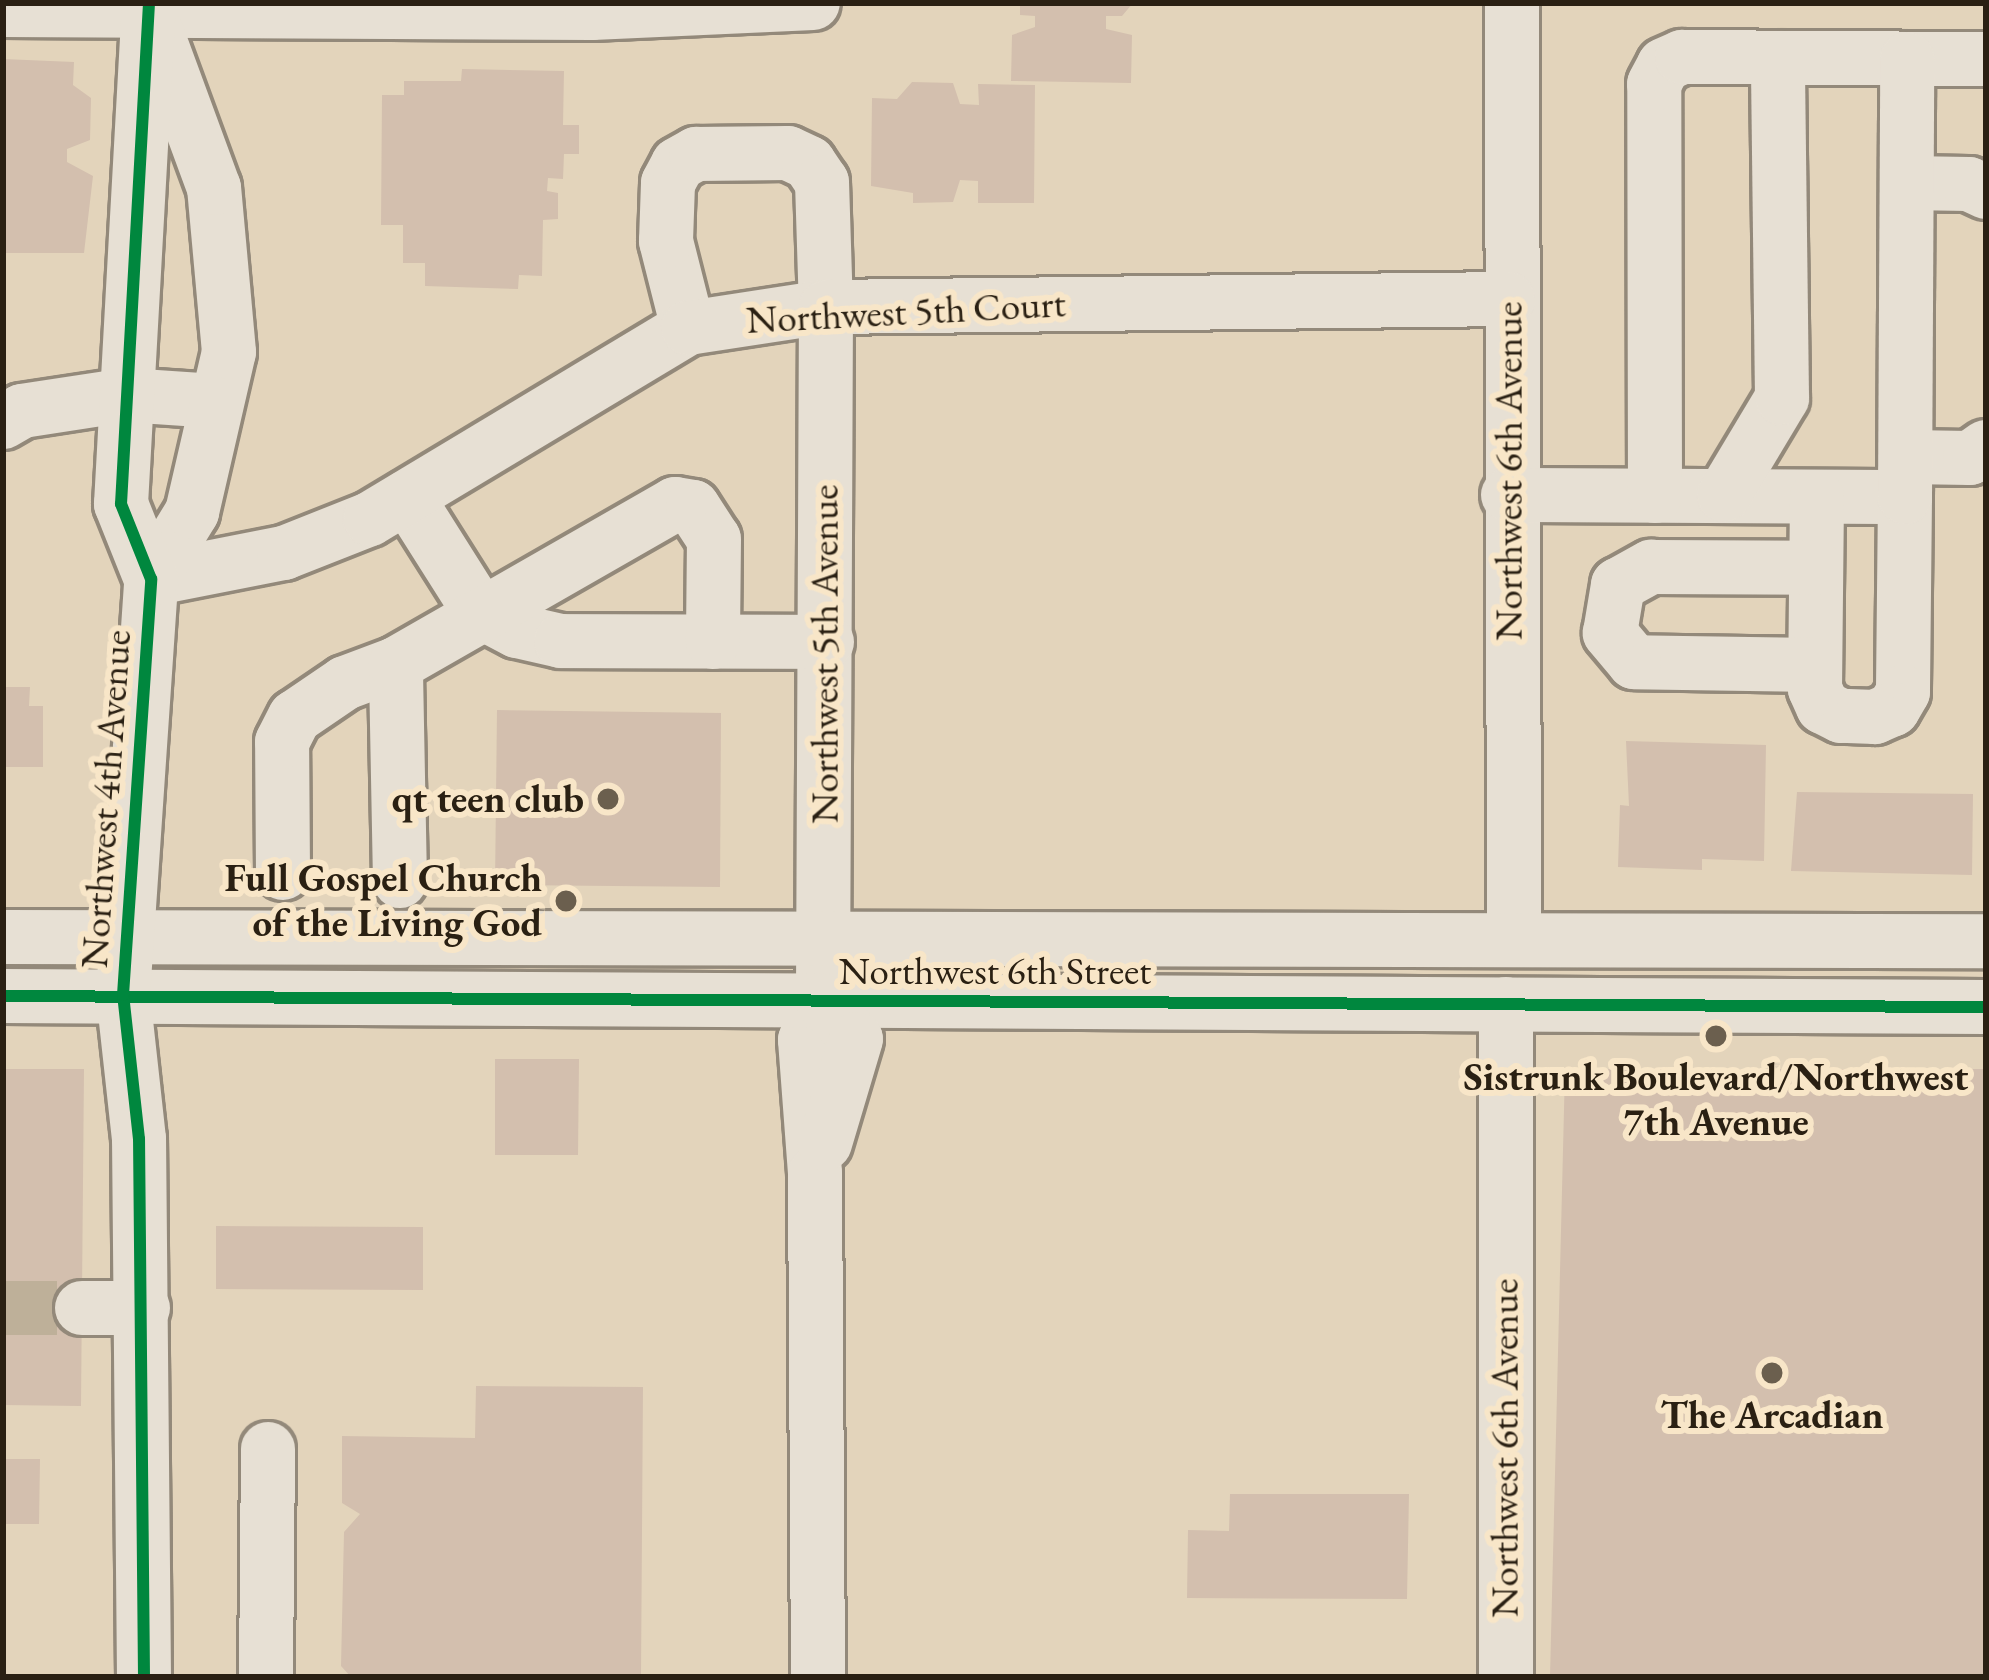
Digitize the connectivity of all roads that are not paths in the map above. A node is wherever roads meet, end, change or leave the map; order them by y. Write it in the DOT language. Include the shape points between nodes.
graph roads {
  1 [pos="1512,3"];
  2 [pos="807,6"];
  3 [pos="149,7"];
  4 [pos="3,10"];
  5 [pos="1778,58"];
  6 [pos="1907,59"];
  7 [pos="1986,59"];
  8 [pos="1907,183"];
  9 [pos="1986,192"];
  10 [pos="1508,299"];
  11 [pos="826,307"];
  12 [pos="688,328"];
  13 [pos="126,395"];
  14 [pos="215,400"];
  15 [pos="3,422"];
  16 [pos="1986,447"];
  17 [pos="1906,477"];
  18 [pos="1508,494"];
  19 [pos="1724,495"];
  20 [pos="1654,496"];
  21 [pos="407,497"];
  22 [pos="1816,497"];
  23 [pos="1816,568"];
  24 [pos="151,579"];
  25 [pos="479,610"];
  26 [pos="713,642"];
  27 [pos="827,642"];
  28 [pos="396,664"];
  29 [pos="1816,665"];
  30 [pos="283,873"];
  31 [pos="400,881"];
  32 [pos="822,936"];
  33 [pos="3,937"];
  34 [pos="126,938"];
  35 [pos="1514,940"];
  36 [pos="1986,941"];
  37 [pos="3,995"];
  38 [pos="123,995"];
  39 [pos="192,995"];
  40 [pos="823,1000"];
  41 [pos="1506,1004"];
  42 [pos="1986,1007"];
  43 [pos="139,1138"];
  44 [pos="82,1308"];
  45 [pos="143,1308"];
  46 [pos="268,1448"];
  47 [pos="143,1677"];
  48 [pos="266,1677"];
  49 [pos="818,1677"];
  50 [pos="1506,1677"];
  1 -- 10 [label="street, Northwest 6th Avenue"];
  2 -- 3 [label="street"];
  3 -- 4 [label="street"];
  3 -- 13 [label="street, Northwest 4th Avenue"];
  3 -- 14 [label="street, Northwest 4th Avenue" via="214,188 229,352"];
  5 -- 6 [label="street"];
  5 -- 19 [label="street" via="1782,398"];
  5 -- 20 [label="street" via="1682,57 1664,65 1654,84"];
  6 -- 7 [label="street"];
  6 -- 8 [label="street"];
  8 -- 9 [label="street" via="1969,184"];
  8 -- 17 [label="street"];
  10 -- 11 [label="street, Northwest 5th Court"];
  10 -- 18 [label="street, Northwest 6th Avenue"];
  11 -- 12 [label="street, Northwest 5th Court"];
  11 -- 12 [label="street" via="823,182 809,163 788,153 696,154 668,183 666,241"];
  11 -- 27 [label="street, Northwest 5th Avenue"];
  12 -- 21 [label="street, Northwest 5th Court"];
  13 -- 14 [label="street"];
  13 -- 15 [label="street" via="22,411"];
  13 -- 24 [label="street, Northwest 4th Avenue" via="121,504"];
  14 -- 24 [label="street, Northwest 4th Avenue" via="192,512"];
  16 -- 17 [label="street"];
  17 -- 22 [label="street"];
  17 -- 29 [label="street" via="1903,692 1893,709 1875,717 1840,716 1823,707"];
  18 -- 20 [label="street"];
  18 -- 35 [label="street, Northwest 6th Avenue"];
  19 -- 20 [label="street"];
  19 -- 22 [label="street"];
  21 -- 24 [label="street, Northwest 5th Court" via="284,553"];
  21 -- 25 [label="street"];
  22 -- 23 [label="street"];
  23 -- 29 [label="street"];
  23 -- 29 [label="street" via="1651,567 1618,585 1610,633 1634,662"];
  24 -- 34 [label="street, Northwest 4th Avenue"];
  25 -- 26 [label="street" via="561,641"];
  25 -- 26 [label="street" via="675,504 693,507 713,538"];
  25 -- 28 [label="street"];
  26 -- 27 [label="street"];
  27 -- 32 [label="street, Northwest 5th Avenue"];
  28 -- 30 [label="street" via="344,683 295,717 283,742"];
  28 -- 31 [label="street"];
  32 -- 34 [label="street, Northwest 6th Street"];
  32 -- 35 [label="street, Northwest 6th Street"];
  32 -- 40 [label="street, Northwest 5th Avenue"];
  33 -- 34 [label="street, Northwest 6th Street"];
  34 -- 38 [label="street, Northwest 4th Avenue"];
  35 -- 36 [label="street, Northwest 6th Street"];
  37 -- 38 [label="street, Northwest 6th Street"];
  38 -- 39 [label="street, Northwest 6th Street"];
  38 -- 43 [label="street, Northwest 4th Avenue"];
  39 -- 40 [label="street, Northwest 6th Street"];
  39 -- 43 [label="street, Northwest 4th Avenue" via="150,1072"];
  40 -- 41 [label="street, Northwest 6th Street"];
  40 -- 49 [label="street, Northwest 5th Avenue" via="805,1040 815,1174"];
  41 -- 42 [label="street, Northwest 6th Street"];
  41 -- 50 [label="street, Northwest 6th Avenue"];
  43 -- 45 [label="street, Northwest 4th Avenue"];
  44 -- 45 [label="street"];
  45 -- 47 [label="street, Northwest 4th Avenue"];
  46 -- 48 [label="street"];
}
